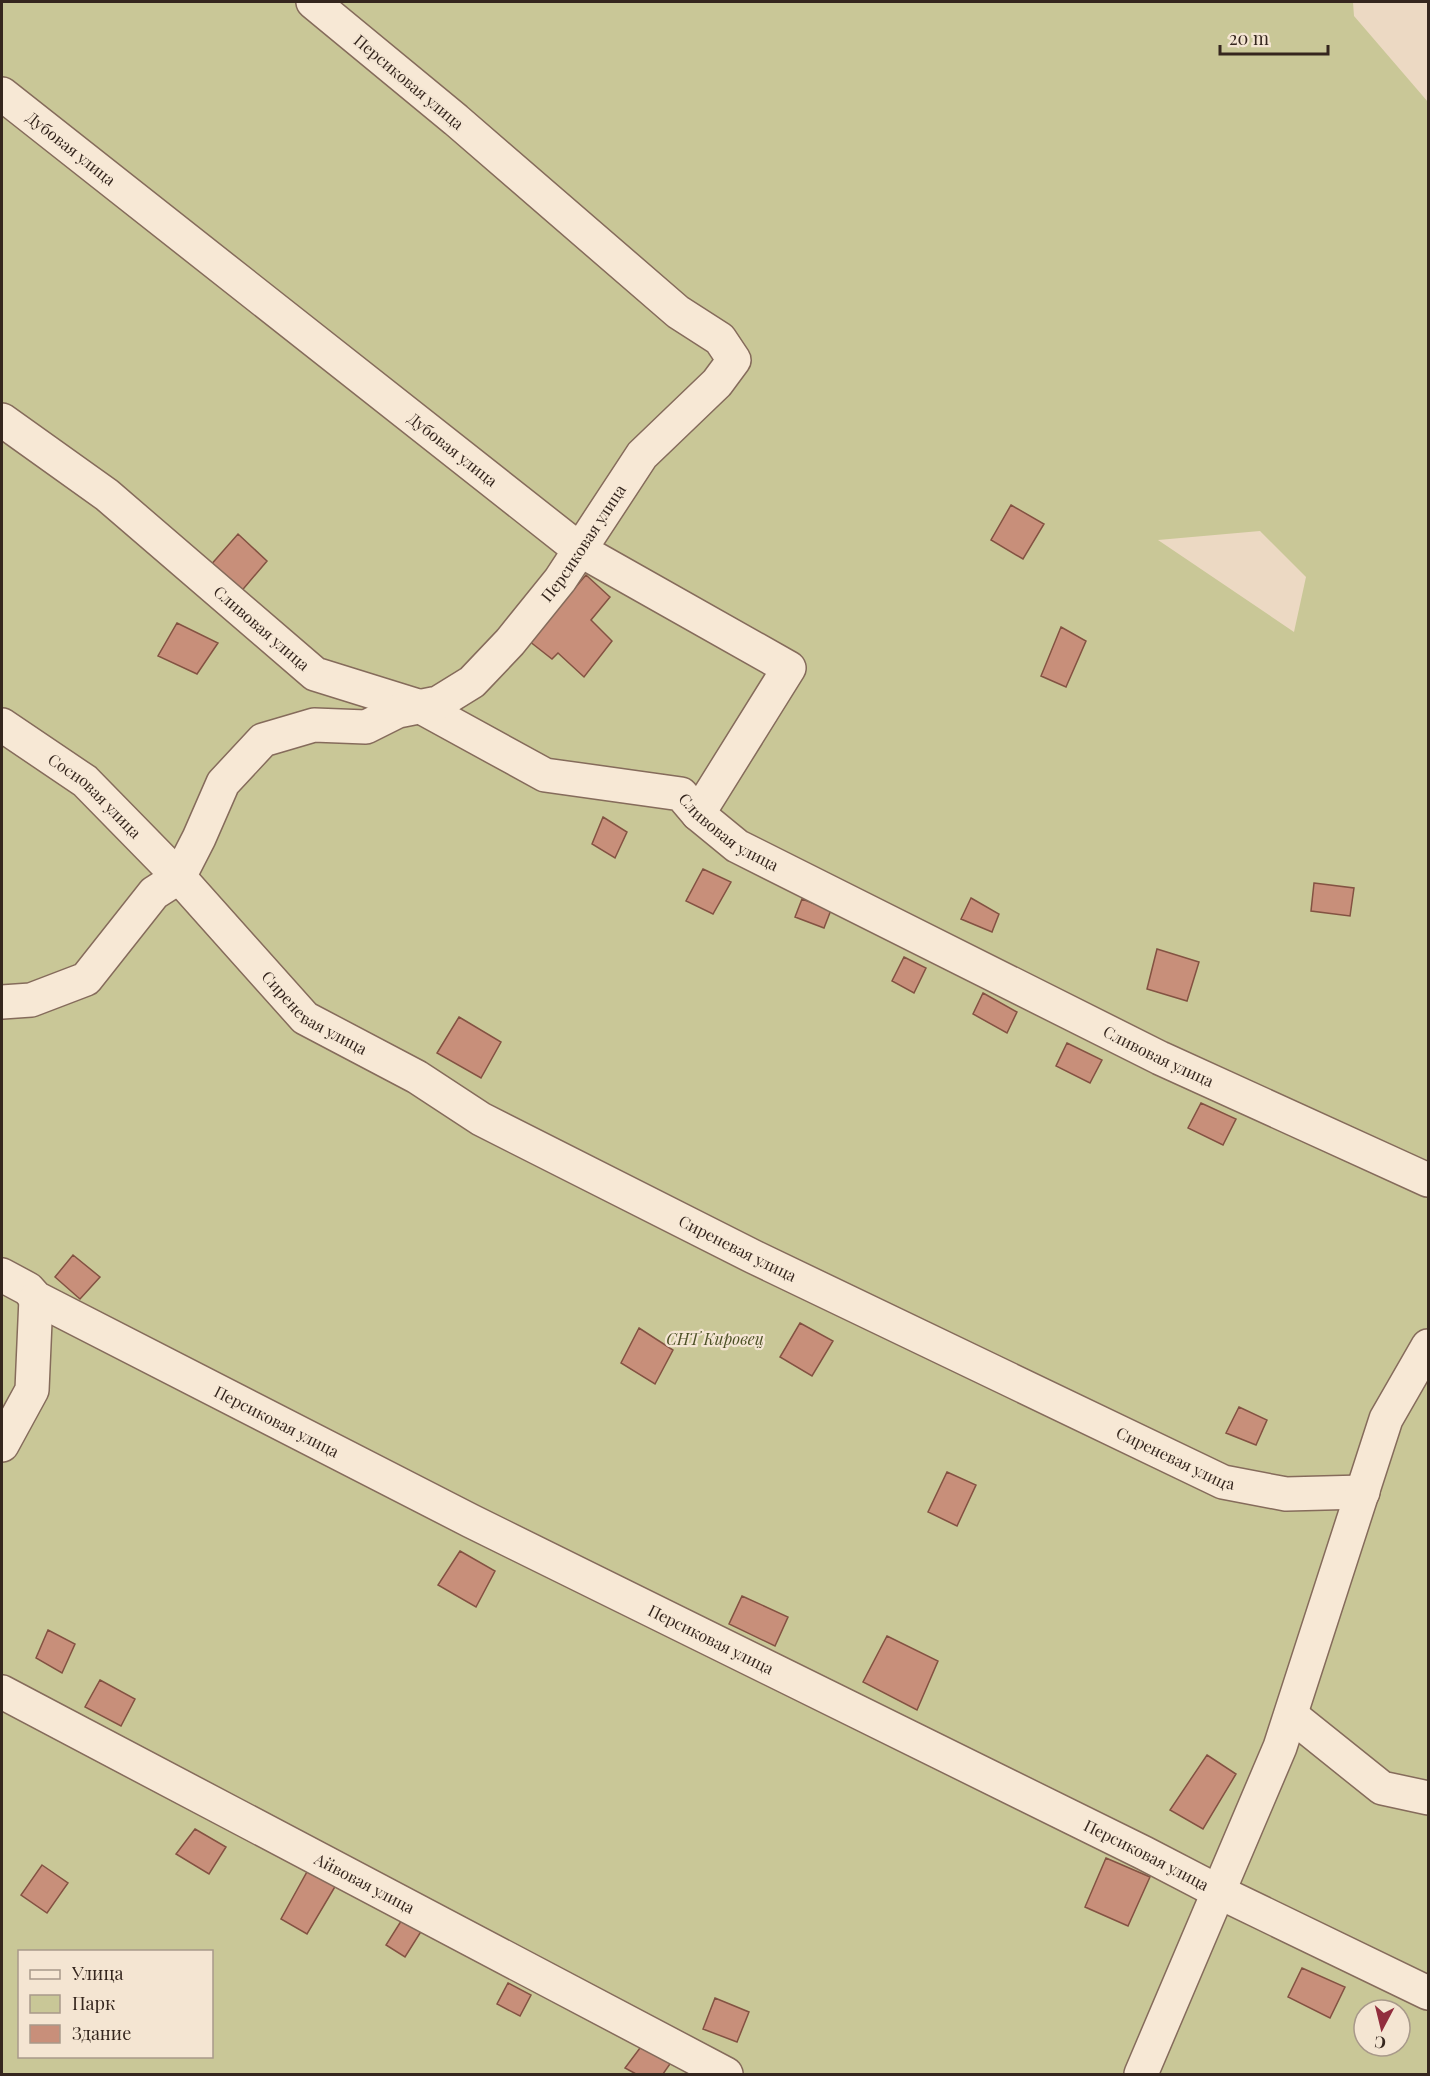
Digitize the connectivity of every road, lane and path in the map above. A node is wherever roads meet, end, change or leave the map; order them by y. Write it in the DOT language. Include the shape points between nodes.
graph roads {
  1 [pos="313,2"];
  2 [pos="2,94"];
  3 [pos="2,420"];
  4 [pos="580,550"];
  5 [pos="421,707"];
  6 [pos="2,725"];
  7 [pos="698,814"];
  8 [pos="179,877"];
  9 [pos="2,1002"];
  10 [pos="1428,1180"];
  11 [pos="2,1275"];
  12 [pos="36,1298"];
  13 [pos="1428,1346"];
  14 [pos="2,1445"];
  15 [pos="1363,1492"];
  16 [pos="2,1692"];
  17 [pos="1291,1715"];
  18 [pos="1428,1798"];
  19 [pos="1219,1892"];
  20 [pos="1428,1993"];
  21 [pos="726,2074"];
  22 [pos="1141,2074"];
  1 -- 4 [label="street, Персиковая улица" via="678,312 720,339 734,360 717,383 642,455"];
  2 -- 4 [label="street, Дубовая улица"];
  3 -- 5 [label="street, Сливовая улица" via="107,495 315,674"];
  4 -- 5 [label="street, Персиковая улица" via="561,580 472,682 438,703"];
  4 -- 7 [label="street, Дубовая улица" via="789,668"];
  5 -- 7 [label="street, Сливовая улица" via="545,775 681,794"];
  5 -- 8 [label="street, Персиковая улица" via="398,711 366,727 314,725 263,740 223,783"];
  6 -- 8 [label="street, Сосновая улица" via="85,781"];
  7 -- 10 [label="street, Сливовая улица" via="737,846 1149,1053"];
  8 -- 9 [label="street" via="154,893 86,979 31,1000"];
  8 -- 15 [label="street, Сиреневая улица" via="305,1018 417,1077 481,1119 754,1257 1222,1482 1286,1494"];
  11 -- 12 [label="street, Персиковая улица"];
  12 -- 14 [label="street" via="32,1390"];
  12 -- 19 [label="street, Персиковая улица" via="471,1521"];
  13 -- 15 [label="street" via="1386,1419"];
  15 -- 17 [label="street"];
  16 -- 21 [label="street, Айвовая улица"];
  17 -- 18 [label="street" via="1382,1788"];
  17 -- 19 [label="street"];
  19 -- 20 [label="street, Персиковая улица"];
  19 -- 22 [label="street"];
}
